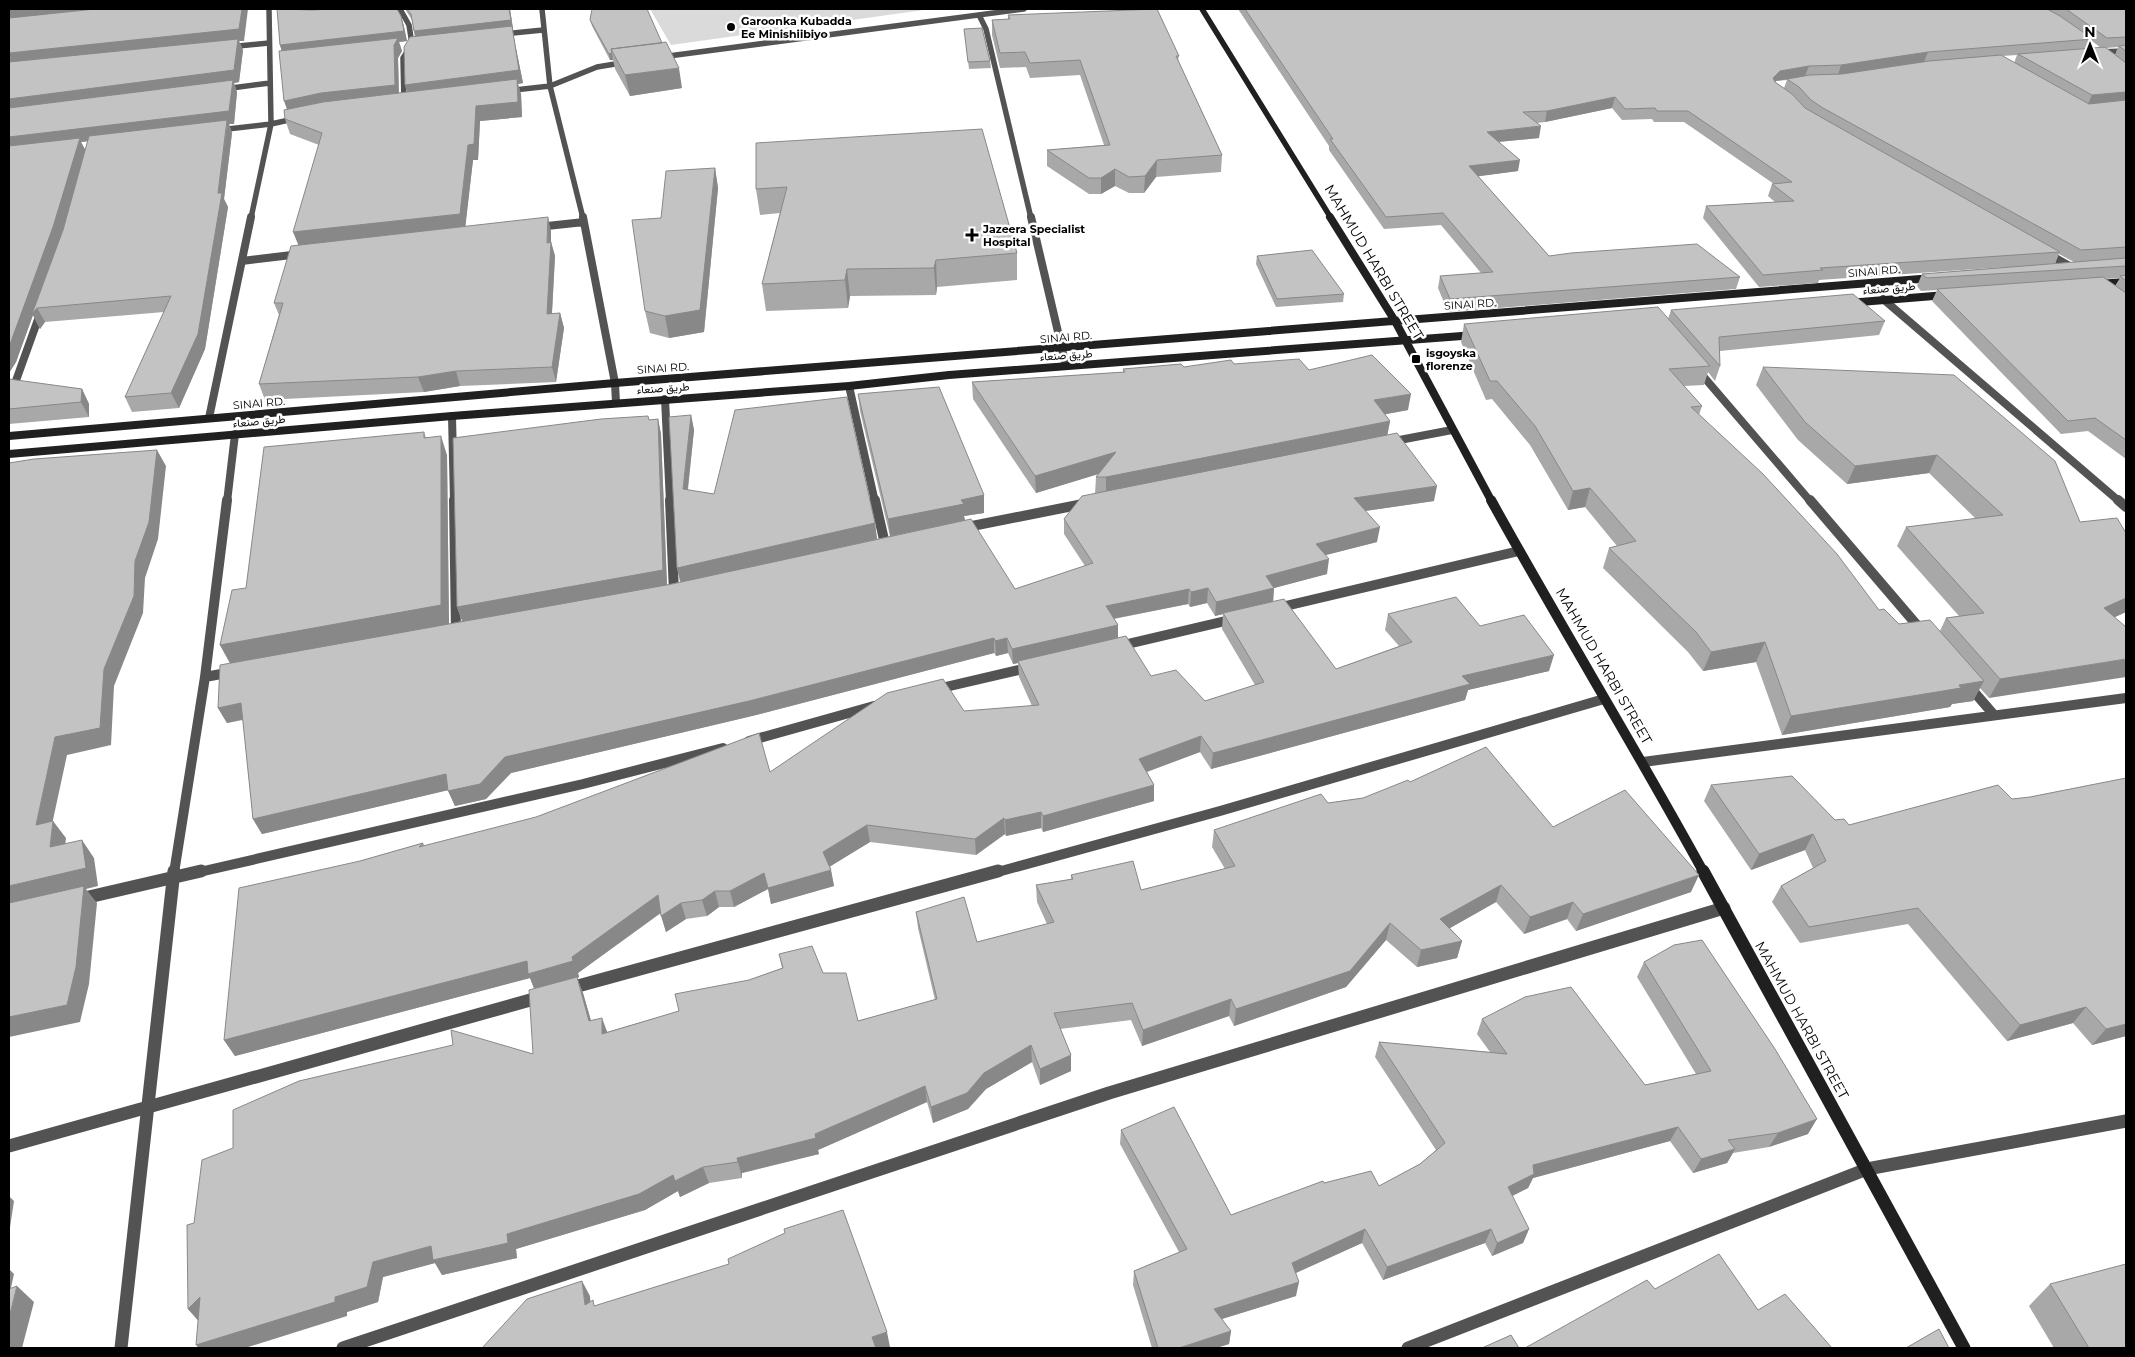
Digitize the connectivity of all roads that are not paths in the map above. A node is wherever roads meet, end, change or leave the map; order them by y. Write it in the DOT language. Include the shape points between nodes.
graph roads {
  1 [pos="401,9"];
  2 [pos="542,9"];
  3 [pos="1024,9"];
  4 [pos="1202,9"];
  5 [pos="381,10"];
  6 [pos="269,12"];
  7 [pos="979,15"];
  8 [pos="278,16"];
  9 [pos="543,30"];
  10 [pos="496,35"];
  11 [pos="269,43"];
  12 [pos="421,43"];
  13 [pos="412,44"];
  14 [pos="402,45"];
  15 [pos="221,48"];
  16 [pos="2089,50"];
  17 [pos="2126,51"];
  18 [pos="2097,52"];
  19 [pos="658,58"];
  20 [pos="2105,58"];
  21 [pos="279,61"];
  22 [pos="270,62"];
  23 [pos="631,62"];
  24 [pos="270,83"];
  25 [pos="550,86"];
  26 [pos="222,90"];
  27 [pos="502,91"];
  28 [pos="414,102"];
  29 [pos="404,103"];
  30 [pos="395,104"];
  31 [pos="308,116"];
  32 [pos="271,124"];
  33 [pos="211,131"];
  34 [pos="584,222"];
  35 [pos="526,229"];
  36 [pos="2039,248"];
  37 [pos="310,253"];
  38 [pos="242,261"];
  39 [pos="2077,267"];
  40 [pos="2054,269"];
  41 [pos="1940,278"];
  42 [pos="2126,282"];
  43 [pos="2098,284"];
  44 [pos="2088,285"];
  45 [pos="1951,294"];
  46 [pos="2112,294"];
  47 [pos="45,299"];
  48 [pos="1882,299"];
  49 [pos="1843,303"];
  50 [pos="1395,321"];
  51 [pos="1482,335"];
  52 [pos="1406,342"];
  53 [pos="1060,349"];
  54 [pos="947,358"];
  55 [pos="1694,365"];
  56 [pos="1066,366"];
  57 [pos="949,375"];
  58 [pos="615,383"];
  59 [pos="848,386"];
  60 [pos="665,399"];
  61 [pos="9,400"];
  62 [pos="616,402"];
  63 [pos="452,416"];
  64 [pos="209,418"];
  65 [pos="1452,430"];
  66 [pos="235,434"];
  67 [pos="9,436"];
  68 [pos="1383,444"];
  69 [pos="9,454"];
  70 [pos="1100,501"];
  71 [pos="2126,507"];
  72 [pos="953,530"];
  73 [pos="885,544"];
  74 [pos="1520,550"];
  75 [pos="674,592"];
  76 [pos="1268,610"];
  77 [pos="1249,615"];
  78 [pos="456,632"];
  79 [pos="1930,641"];
  80 [pos="1104,650"];
  81 [pos="1046,664"];
  82 [pos="243,670"];
  83 [pos="204,677"];
  84 [pos="1962,678"];
  85 [pos="930,691"];
  86 [pos="2126,698"];
  87 [pos="1604,699"];
  88 [pos="882,704"];
  89 [pos="1994,715"];
  90 [pos="1643,762"];
  91 [pos="173,877"];
  92 [pos="67,902"];
  93 [pos="1724,908"];
  94 [pos="148,1108"];
  95 [pos="2126,1121"];
  96 [pos="9,1146"];
  97 [pos="1867,1169"];
  98 [pos="121,1348"];
  99 [pos="344,1348"];
  100 [pos="1408,1348"];
  101 [pos="1964,1348"];
  1 -- 5 [label="street"];
  1 -- 13 [label="street" via="409,25"];
  2 -- 9 [label="street"];
  3 -- 7 [label="street"];
  4 -- 50 [label="main road, MAHMUD HARBI STREET"];
  6 -- 8 [label="street"];
  6 -- 11 [label="street"];
  7 -- 19 [label="street"];
  7 -- 53 [label="street" via="986,29"];
  9 -- 10 [label="street"];
  9 -- 25 [label="street"];
  11 -- 15 [label="street"];
  11 -- 22 [label="street"];
  12 -- 13 [label="street"];
  13 -- 14 [label="street"];
  13 -- 29 [label="street" via="404,58"];
  16 -- 18 [label="street"];
  17 -- 18 [label="street"];
  18 -- 20 [label="street"];
  21 -- 22 [label="street"];
  22 -- 24 [label="street"];
  23 -- 25 [label="street" via="597,67"];
  24 -- 26 [label="street"];
  24 -- 32 [label="street"];
  25 -- 27 [label="street"];
  25 -- 34 [label="street"];
  28 -- 29 [label="street"];
  29 -- 30 [label="street"];
  31 -- 32 [label="street"];
  32 -- 33 [label="street"];
  32 -- 38 [label="street"];
  34 -- 35 [label="street"];
  34 -- 58 [label="street"];
  36 -- 39 [label="street"];
  37 -- 38 [label="street"];
  38 -- 64 [label="street"];
  39 -- 40 [label="main road"];
  41 -- 50 [label="main road, SINAI RD."];
  42 -- 43 [label="main road"];
  43 -- 44 [label="main road"];
  43 -- 46 [label="street"];
  45 -- 48 [label="main road, طريق صنعاء"];
  47 -- 61 [label="street"];
  48 -- 49 [label="main road, طريق صنعاء"];
  48 -- 71 [label="street"];
  50 -- 52 [label="main road, MAHMUD HARBI STREET"];
  50 -- 53 [label="main road, SINAI RD."];
  51 -- 52 [label="main road, طريق صنعاء"];
  52 -- 56 [label="main road, طريق صنعاء"];
  52 -- 65 [label="main road, MAHMUD HARBI STREET"];
  53 -- 54 [label="main road, SINAI RD."];
  53 -- 56 [label="street"];
  54 -- 57 [label="main road"];
  54 -- 58 [label="main road, SINAI RD."];
  55 -- 79 [label="street"];
  56 -- 57 [label="main road, طريق صنعاء"];
  57 -- 59 [label="main road, طريق صنعاء"];
  58 -- 62 [label="street"];
  58 -- 64 [label="main road, SINAI RD."];
  59 -- 60 [label="main road, طريق صنعاء"];
  59 -- 73 [label="street"];
  60 -- 62 [label="main road, طريق صنعاء"];
  60 -- 75 [label="street"];
  62 -- 63 [label="main road, طريق صنعاء"];
  63 -- 66 [label="main road, طريق صنعاء"];
  63 -- 78 [label="street"];
  64 -- 67 [label="main road, SINAI RD."];
  65 -- 68 [label="street"];
  65 -- 74 [label="main road, MAHMUD HARBI STREET"];
  66 -- 69 [label="main road, طريق صنعاء"];
  66 -- 83 [label="street"];
  70 -- 72 [label="street"];
  74 -- 76 [label="street"];
  74 -- 87 [label="main road, MAHMUD HARBI STREET"];
  77 -- 80 [label="street"];
  81 -- 85 [label="street"];
  82 -- 83 [label="street"];
  83 -- 91 [label="street"];
  84 -- 89 [label="street"];
  86 -- 89 [label="street"];
  87 -- 90 [label="main road, MAHMUD HARBI STREET"];
  87 -- 94 [label="street" via="1220,811 696,953"];
  88 -- 91 [label="street" via="583,784"];
  89 -- 90 [label="street"];
  90 -- 93 [label="main road, MAHMUD HARBI STREET"];
  91 -- 92 [label="street"];
  91 -- 94 [label="street"];
  93 -- 97 [label="main road, MAHMUD HARBI STREET"];
  93 -- 99 [label="street" via="1108,1093"];
  94 -- 96 [label="street"];
  94 -- 98 [label="street"];
  95 -- 97 [label="street"];
  97 -- 100 [label="street"];
  97 -- 101 [label="main road, MAHMUD HARBI STREET"];
}
